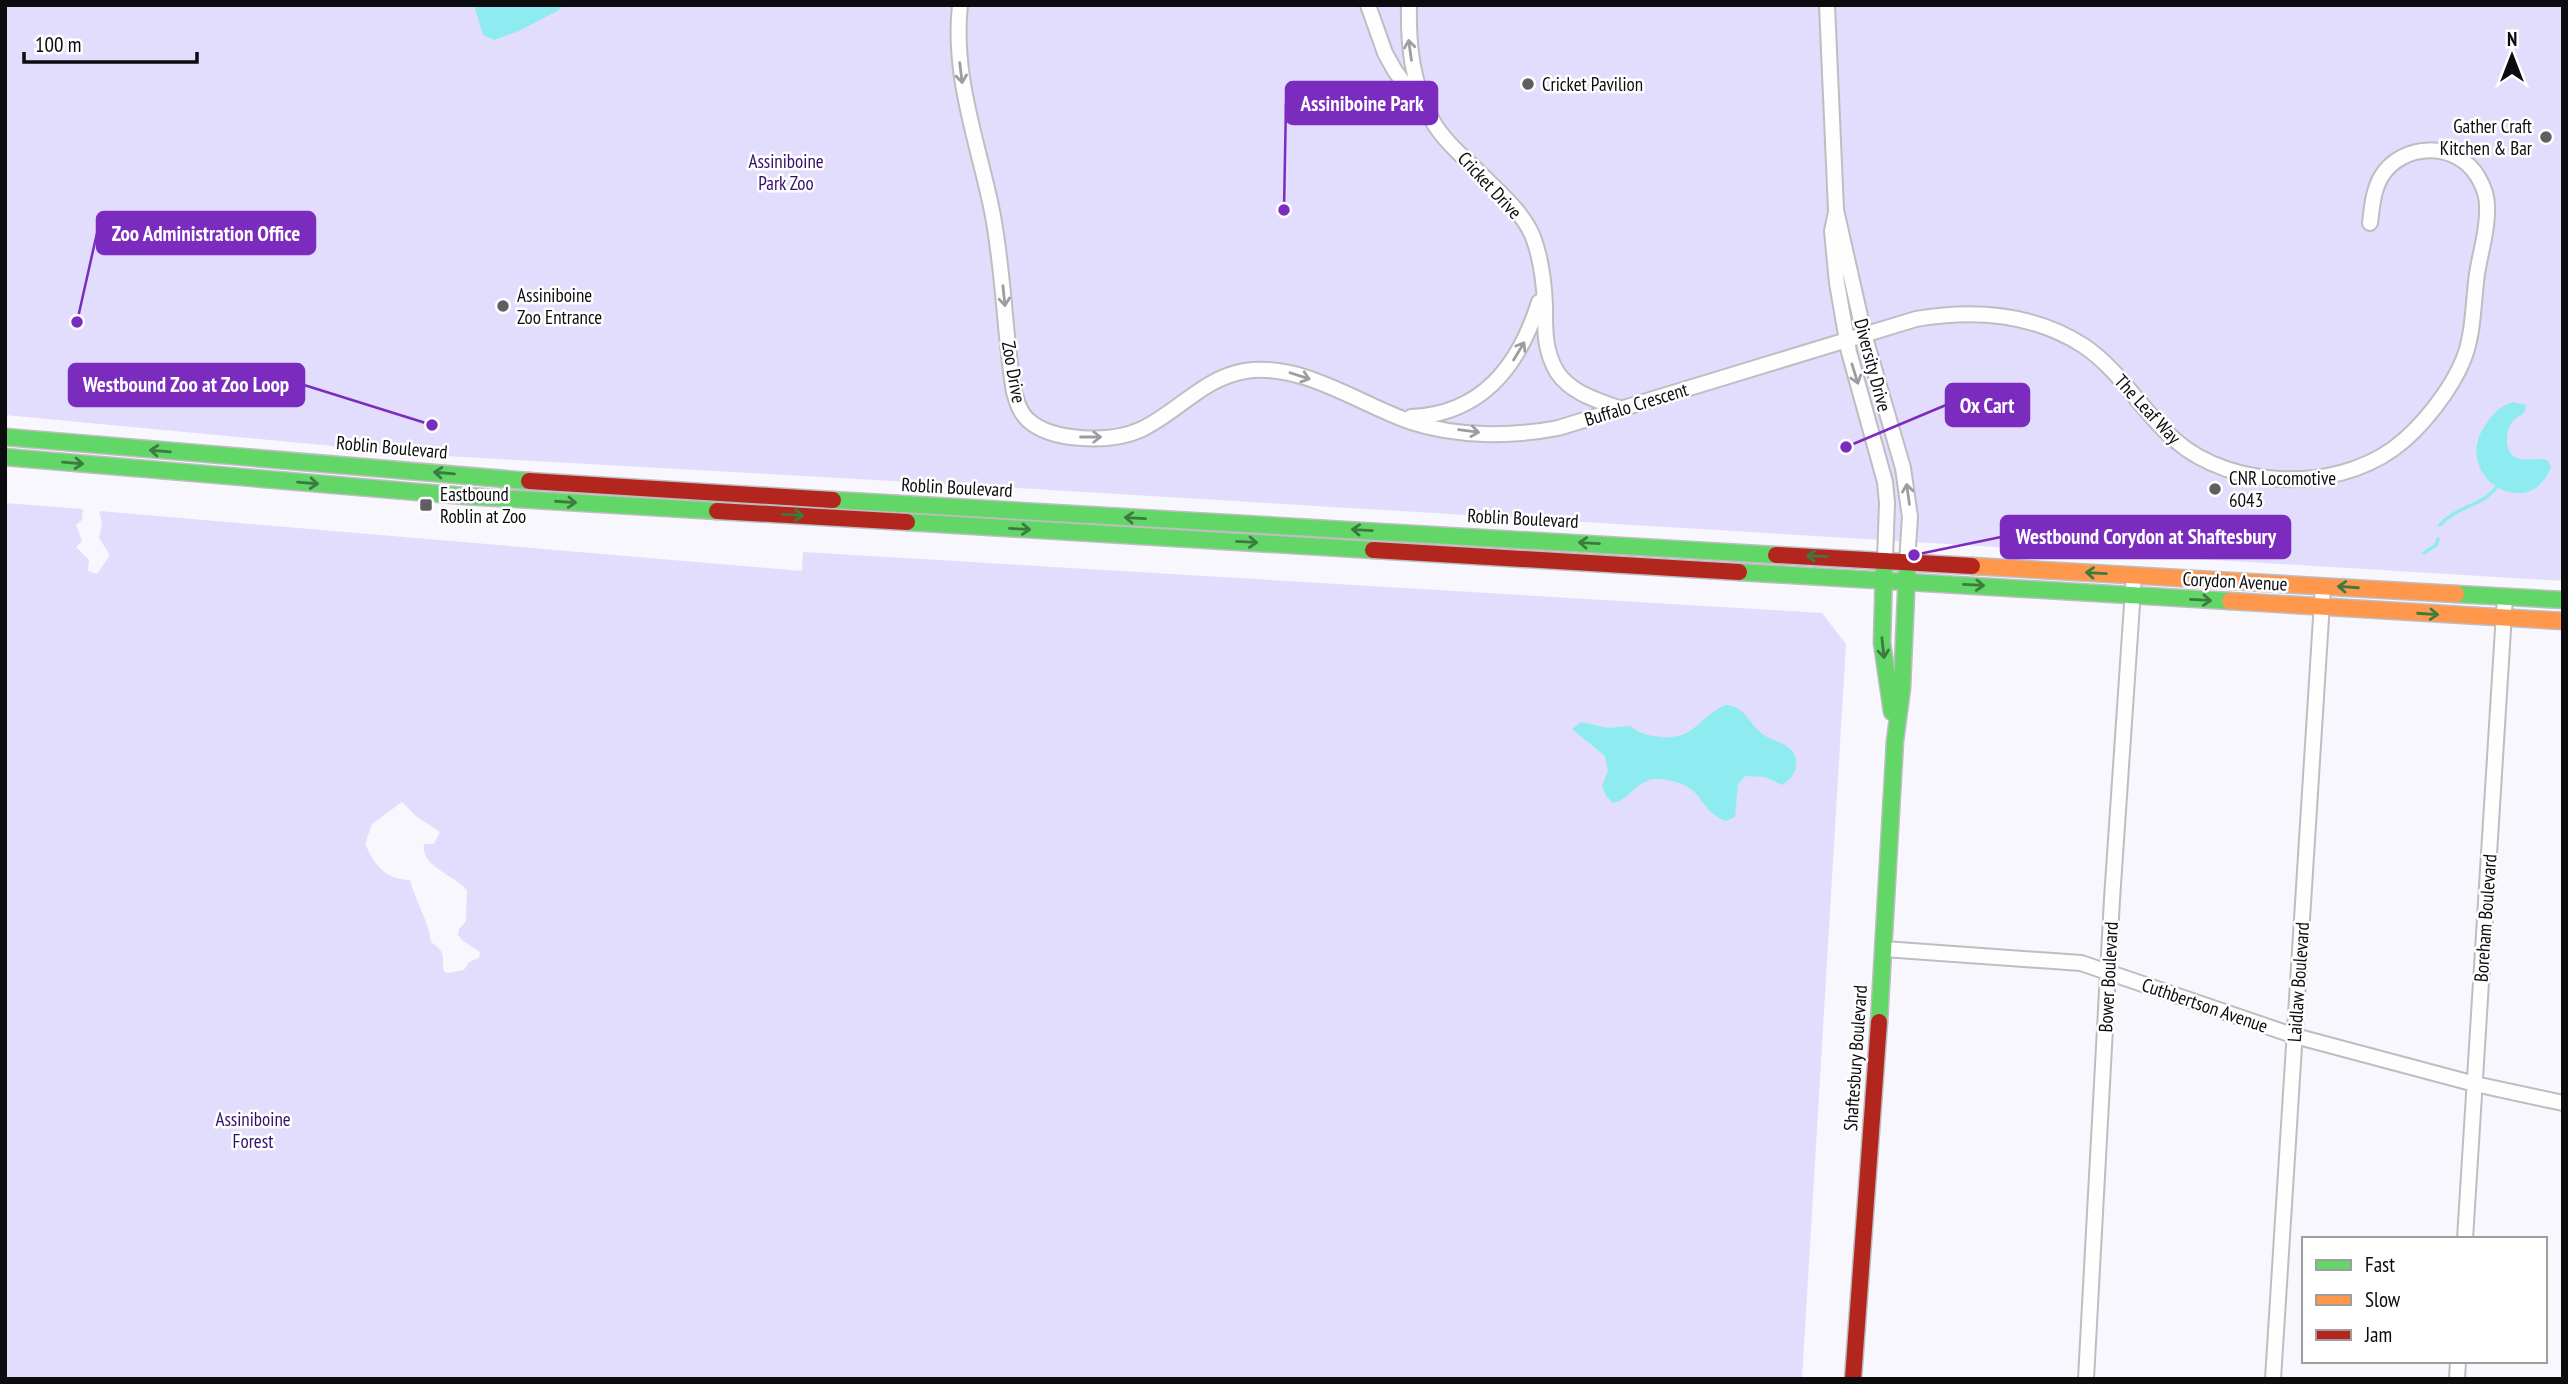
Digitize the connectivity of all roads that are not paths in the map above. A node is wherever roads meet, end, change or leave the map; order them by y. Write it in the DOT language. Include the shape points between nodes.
graph roads {
  1 [pos="960,5"];
  2 [pos="1368,5"];
  3 [pos="1409,5"];
  4 [pos="1827,5"];
  5 [pos="1432,121"];
  6 [pos="1836,210"];
  7 [pos="2370,223"];
  8 [pos="1543,296"];
  9 [pos="1864,334"];
  10 [pos="1847,340"];
  11 [pos="1621,409"];
  12 [pos="1402,418"];
  13 [pos="5,437"];
  14 [pos="5,457"];
  15 [pos="1885,560"];
  16 [pos="1907,562"];
  17 [pos="2134,575"];
  18 [pos="1883,580"];
  19 [pos="1906,582"];
  20 [pos="2323,586"];
  21 [pos="2132,596"];
  22 [pos="2505,597"];
  23 [pos="2563,600"];
  24 [pos="2321,607"];
  25 [pos="2504,618"];
  26 [pos="2563,621"];
  27 [pos="1895,741"];
  28 [pos="1884,949"];
  29 [pos="2109,972"];
  30 [pos="2295,1036"];
  31 [pos="2474,1084"];
  32 [pos="2563,1103"];
  33 [pos="2465,1237"];
  34 [pos="1853,1379"];
  35 [pos="2086,1379"];
  36 [pos="2273,1379"];
  1 -- 12 [label="street, Zoo Drive, one-way" via="961,78 992,212 1014,392 1027,419 1062,436 1118,436 1151,424 1217,380 1267,370 1298,374"];
  2 -- 5 [label="street, Cricket Drive" via="1385,53"];
  5 -- 3 [label="street, Cricket Drive, one-way" via="1413,67"];
  4 -- 6 [label="street, Diversity Drive"];
  5 -- 8 [label="street, Cricket Drive" via="1522,217 1541,263"];
  6 -- 9 [label="street, Diversity Drive"];
  6 -- 10 [label="street, Diversity Drive" via="1832,231"];
  7 -- 9 [label="street, The Leaf Way" via="2373,196 2382,175 2410,153 2454,154 2472,168 2485,192 2487,212 2471,327 2456,373 2416,428 2395,448 2367,464 2335,474 2278,478 2239,472 2205,460 2174,439 2097,356 2072,339 2028,321 1997,314 1953,314"];
  8 -- 11 [label="street, Cricket Drive" via="1544,336 1558,373 1584,396"];
  12 -- 8 [label="street, Cricket Drive, one-way" via="1447,412 1494,383 1520,350"];
  9 -- 10 [label="street, Buffalo Crescent"];
  16 -- 9 [label="street, Diversity Drive, one-way" via="1910,517 1906,482"];
  10 -- 11 [label="street, Buffalo Crescent"];
  10 -- 15 [label="street, Diversity Drive, one-way" via="1885,482"];
  12 -- 11 [label="street, Buffalo Crescent, one-way" via="1452,429 1512,434 1558,428"];
  15 -- 13 [label="main road, Roblin Boulevard, one-way" via="624,489"];
  14 -- 18 [label="main road, Roblin Boulevard, one-way" via="474,496"];
  15 -- 16 [label="main road, Roblin Boulevard"];
  15 -- 18 [label="main road, Shaftesbury Boulevard"];
  17 -- 16 [label="main road, Corydon Avenue, one-way"];
  16 -- 19 [label="main road, Shaftesbury Boulevard"];
  17 -- 20 [label="main road, Corydon Avenue"];
  17 -- 21 [label="street, Bower Boulevard"];
  18 -- 19 [label="main road, Roblin Boulevard"];
  18 -- 27 [label="main road, Shaftesbury Boulevard, one-way" via="1882,643"];
  19 -- 21 [label="main road, Corydon Avenue, one-way"];
  19 -- 27 [label="main road, Shaftesbury Boulevard"];
  22 -- 20 [label="main road, Corydon Avenue, one-way"];
  20 -- 24 [label="street, Laidlaw Boulevard"];
  21 -- 24 [label="main road, Corydon Avenue, one-way"];
  21 -- 29 [label="street, Bower Boulevard"];
  22 -- 23 [label="main road, Corydon Avenue"];
  22 -- 25 [label="street, Boreham Boulevard"];
  24 -- 25 [label="main road, Corydon Avenue, one-way"];
  24 -- 30 [label="street, Laidlaw Boulevard"];
  25 -- 26 [label="main road, Corydon Avenue"];
  25 -- 31 [label="street, Boreham Boulevard"];
  27 -- 28 [label="main road, Shaftesbury Boulevard"];
  28 -- 29 [label="street, Cuthbertson Avenue" via="2081,963"];
  28 -- 34 [label="main road, Shaftesbury Boulevard"];
  29 -- 30 [label="street, Cuthbertson Avenue"];
  29 -- 35 [label="street, Bower Boulevard"];
  30 -- 31 [label="street, Cuthbertson Avenue"];
  30 -- 36 [label="street, Laidlaw Boulevard"];
  31 -- 32 [label="street, Cuthbertson Avenue"];
  31 -- 33 [label="street, Boreham Boulevard"];
}
